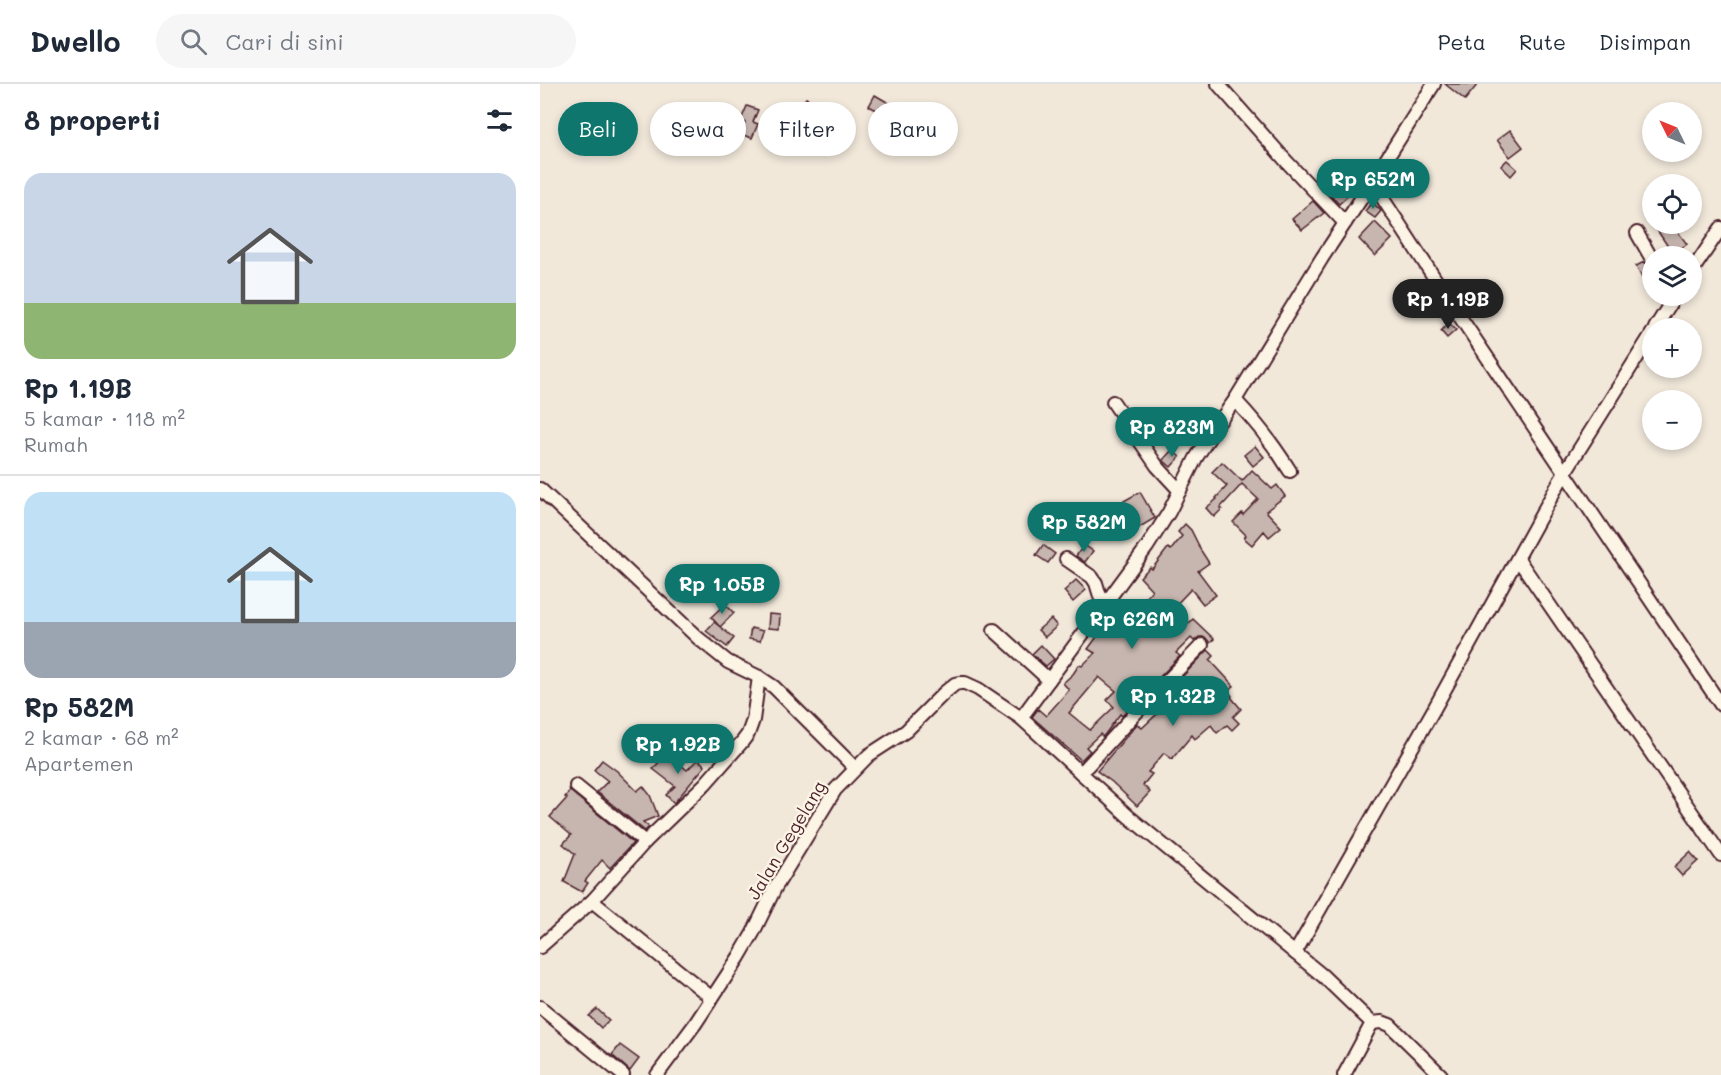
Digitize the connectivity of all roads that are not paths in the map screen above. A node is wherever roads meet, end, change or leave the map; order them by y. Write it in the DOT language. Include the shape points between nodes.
graph roads {
  1 [pos="1218,84"];
  2 [pos="1434,84"];
  3 [pos="1372,182"];
  4 [pos="1345,223"];
  5 [pos="1721,228"];
  6 [pos="1637,232"];
  7 [pos="1645,246"];
  8 [pos="1702,256"];
  9 [pos="1642,349"];
  10 [pos="1235,400"];
  11 [pos="1113,402"];
  12 [pos="1290,471"];
  13 [pos="1565,472"];
  14 [pos="540,489"];
  15 [pos="1180,491"];
  16 [pos="1518,559"];
  17 [pos="1066,560"];
  18 [pos="1103,606"];
  19 [pos="994,630"];
  20 [pos="1202,645"];
  21 [pos="759,677"];
  22 [pos="1049,680"];
  23 [pos="1721,705"];
  24 [pos="1021,718"];
  25 [pos="855,768"];
  26 [pos="1081,773"];
  27 [pos="576,786"];
  28 [pos="645,842"];
  29 [pos="1721,855"];
  30 [pos="592,901"];
  31 [pos="540,946"];
  32 [pos="1295,953"];
  33 [pos="712,998"];
  34 [pos="540,1007"];
  35 [pos="1372,1023"];
  36 [pos="622,1075"];
  37 [pos="657,1075"];
  38 [pos="1344,1075"];
  39 [pos="1441,1075"];
  1 -- 4 [label="street"];
  2 -- 3 [label="street"];
  3 -- 4 [label="street"];
  3 -- 13 [label="street"];
  4 -- 10 [label="street"];
  5 -- 8 [label="street"];
  6 -- 7 [label="street"];
  9 -- 13 [label="street"];
  10 -- 12 [label="street"];
  10 -- 15 [label="street" via="1196,458"];
  11 -- 15 [label="street" via="1157,466"];
  13 -- 16 [label="street"];
  13 -- 23 [label="street"];
  14 -- 21 [label="street" via="698,638 728,662"];
  15 -- 18 [label="street" via="1147,547"];
  16 -- 29 [label="street"];
  16 -- 32 [label="street"];
  17 -- 18 [label="street" via="1092,577"];
  18 -- 22 [label="street"];
  19 -- 22 [label="street"];
  20 -- 26 [label="street"];
  21 -- 25 [label="street" via="774,687"];
  21 -- 28 [label="street" via="748,734 705,784"];
  22 -- 24 [label="street"];
  24 -- 25 [label="street, Jalan Gegelang" via="972,686 955,684 913,726"];
  24 -- 26 [label="street"];
  25 -- 33 [label="street, Jalan Gegelang" via="825,806"];
  26 -- 32 [label="street"];
  27 -- 28 [label="street"];
  28 -- 30 [label="street"];
  30 -- 31 [label="street"];
  30 -- 33 [label="street"];
  32 -- 35 [label="street"];
  33 -- 37 [label="street, Jalan Gegelang"];
  34 -- 36 [label="street"];
  35 -- 38 [label="street"];
  35 -- 39 [label="street" via="1390,1025"];
}
